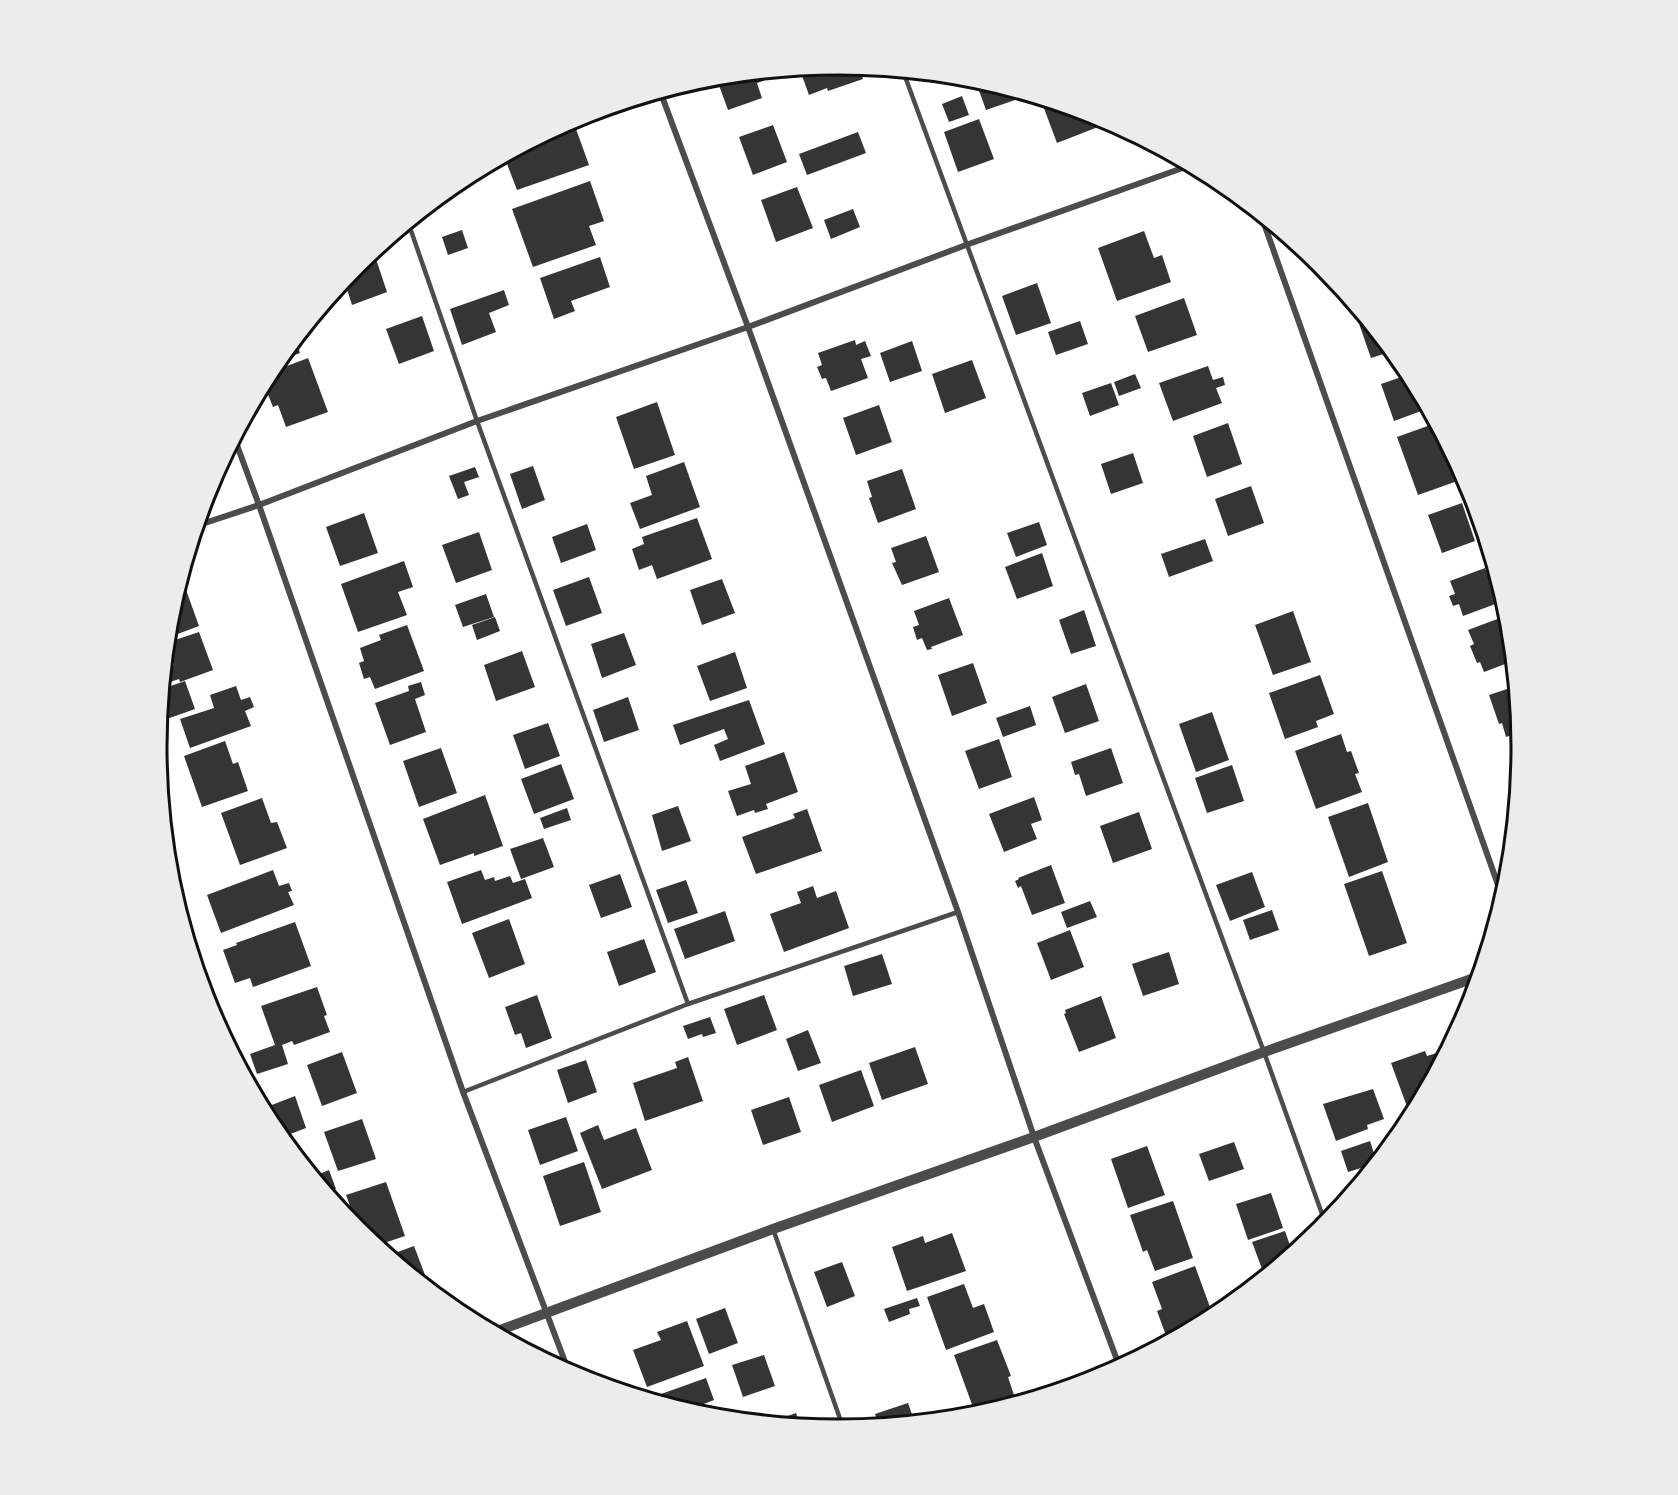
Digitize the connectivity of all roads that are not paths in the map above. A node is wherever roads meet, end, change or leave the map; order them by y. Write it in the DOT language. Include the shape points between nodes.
graph roads {
  1 [pos="906,79"];
  2 [pos="663,99"];
  3 [pos="1181,169"];
  4 [pos="1266,229"];
  5 [pos="411,230"];
  6 [pos="966,245"];
  7 [pos="748,327"];
  8 [pos="477,421"];
  9 [pos="238,447"];
  10 [pos="259,505"];
  11 [pos="205,523"];
  12 [pos="1498,884"];
  13 [pos="958,912"];
  14 [pos="1470,980"];
  15 [pos="688,1004"];
  16 [pos="1264,1052"];
  17 [pos="463,1092"];
  18 [pos="1034,1137"];
  19 [pos="1322,1215"];
  20 [pos="773,1229"];
  21 [pos="548,1313"];
  22 [pos="502,1329"];
  23 [pos="1117,1360"];
  24 [pos="566,1362"];
  25 [pos="840,1420"];
  1 -- 6 [label="lane"];
  2 -- 7 [label="street"];
  3 -- 6 [label="street"];
  4 -- 12 [label="street"];
  5 -- 8 [label="lane"];
  6 -- 7 [label="street"];
  6 -- 16 [label="lane"];
  7 -- 8 [label="street"];
  7 -- 13 [label="street"];
  8 -- 10 [label="street"];
  8 -- 15 [label="lane"];
  9 -- 10 [label="street"];
  10 -- 11 [label="street"];
  10 -- 17 [label="street"];
  13 -- 15 [label="lane"];
  13 -- 18 [label="street"];
  14 -- 16 [label="street"];
  15 -- 17 [label="lane"];
  16 -- 18 [label="street"];
  16 -- 19 [label="lane"];
  17 -- 21 [label="street"];
  18 -- 20 [label="street"];
  18 -- 23 [label="street"];
  20 -- 21 [label="street"];
  20 -- 25 [label="lane"];
  21 -- 22 [label="street"];
  21 -- 24 [label="street"];
}
